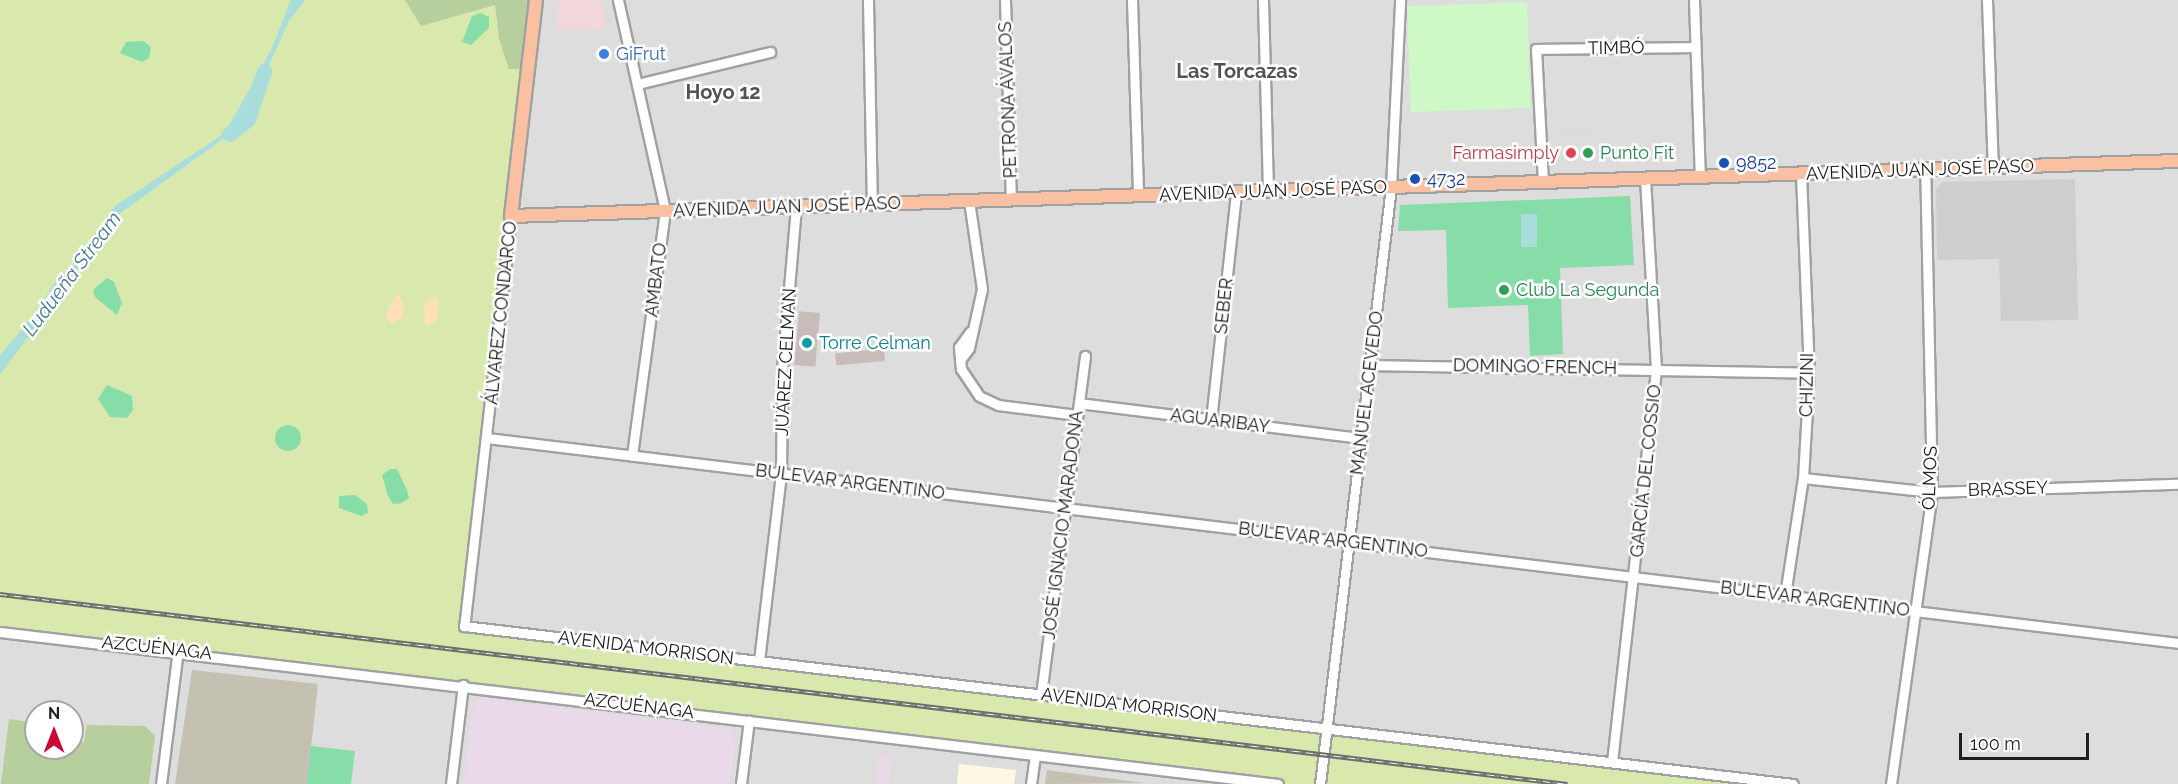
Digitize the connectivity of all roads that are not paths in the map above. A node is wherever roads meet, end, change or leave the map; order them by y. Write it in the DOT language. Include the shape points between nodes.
graph roads {
  1 [pos="536,0"];
  2 [pos="618,0"];
  3 [pos="868,0"];
  4 [pos="1005,0"];
  5 [pos="1132,0"];
  6 [pos="1263,0"];
  7 [pos="1400,0"];
  8 [pos="1694,0"];
  9 [pos="1987,0"];
  10 [pos="1695,46"];
  11 [pos="770,52"];
  12 [pos="637,84"];
  13 [pos="2178,162"];
  14 [pos="1993,168"];
  15 [pos="1924,170"];
  16 [pos="1801,174"];
  17 [pos="1700,177"];
  18 [pos="1645,179"];
  19 [pos="1543,182"];
  20 [pos="1392,187"];
  21 [pos="1268,191"];
  22 [pos="1236,192"];
  23 [pos="1138,195"];
  24 [pos="1011,199"];
  25 [pos="969,201"];
  26 [pos="872,204"];
  27 [pos="796,206"];
  28 [pos="665,211"];
  29 [pos="511,216"];
  30 [pos="1084,356"];
  31 [pos="1370,365"];
  32 [pos="1656,369"];
  33 [pos="1809,373"];
  34 [pos="1079,403"];
  35 [pos="1077,415"];
  36 [pos="1211,420"];
  37 [pos="488,438"];
  38 [pos="1361,438"];
  39 [pos="632,456"];
  40 [pos="782,474"];
  41 [pos="1803,478"];
  42 [pos="2178,484"];
  43 [pos="1932,492"];
  44 [pos="1065,508"];
  45 [pos="1348,542"];
  46 [pos="1635,577"];
  47 [pos="1785,595"];
  48 [pos="1916,611"];
  49 [pos="464,626"];
  50 [pos="0,632"];
  51 [pos="2178,643"];
  52 [pos="177,650"];
  53 [pos="759,661"];
  54 [pos="463,685"];
  55 [pos="1041,695"];
  56 [pos="749,720"];
  57 [pos="1326,728"];
  58 [pos="1035,754"];
  59 [pos="1612,762"];
  60 [pos="161,784"];
  61 [pos="451,784"];
  62 [pos="741,784"];
  63 [pos="1031,784"];
  64 [pos="1278,784"];
  65 [pos="1320,784"];
  66 [pos="1793,784"];
  67 [pos="1890,784"];
  1 -- 29 [label="main road, ÁLVAREZ CONDARCO"];
  2 -- 12 [label="street, AMBATO"];
  3 -- 26 [label="street"];
  4 -- 24 [label="street, PETRONA ÁVALOS"];
  5 -- 23 [label="street"];
  6 -- 21 [label="street"];
  7 -- 20 [label="street, MANUEL ACEVEDO"];
  8 -- 10 [label="street"];
  9 -- 14 [label="street"];
  10 -- 17 [label="street"];
  10 -- 19 [label="street, TIMBÓ" via="1536,49"];
  11 -- 12 [label="street"];
  12 -- 28 [label="street, AMBATO"];
  13 -- 14 [label="main road, AVENIDA JUAN JOSÉ PASO"];
  14 -- 15 [label="main road, AVENIDA JUAN JOSÉ PASO"];
  15 -- 16 [label="main road, AVENIDA JUAN JOSÉ PASO"];
  15 -- 43 [label="street, ÓLMOS"];
  16 -- 17 [label="main road, AVENIDA JUAN JOSÉ PASO"];
  16 -- 33 [label="street, CHIZINI"];
  17 -- 18 [label="main road, AVENIDA JUAN JOSÉ PASO"];
  18 -- 19 [label="main road, AVENIDA JUAN JOSÉ PASO"];
  18 -- 32 [label="street, GARCÍA DEL COSSIO"];
  19 -- 20 [label="main road, AVENIDA JUAN JOSÉ PASO"];
  20 -- 21 [label="main road, AVENIDA JUAN JOSÉ PASO"];
  20 -- 31 [label="street, MANUEL ACEVEDO"];
  21 -- 22 [label="main road, AVENIDA JUAN JOSÉ PASO"];
  22 -- 23 [label="main road, AVENIDA JUAN JOSÉ PASO"];
  22 -- 36 [label="street, SEBER"];
  23 -- 24 [label="main road, AVENIDA JUAN JOSÉ PASO"];
  24 -- 25 [label="main road, AVENIDA JUAN JOSÉ PASO"];
  25 -- 26 [label="main road, AVENIDA JUAN JOSÉ PASO"];
  25 -- 35 [label="street" via="983,279 970,332 960,342 964,376 987,402"];
  26 -- 27 [label="main road, AVENIDA JUAN JOSÉ PASO"];
  27 -- 28 [label="main road, AVENIDA JUAN JOSÉ PASO"];
  27 -- 40 [label="street, JUÁREZ CELMAN" via="782,370"];
  28 -- 29 [label="main road, AVENIDA JUAN JOSÉ PASO"];
  28 -- 39 [label="street, AMBATO"];
  29 -- 37 [label="street, ÁLVAREZ CONDARCO"];
  30 -- 34 [label="street, JOSÉ IGNACIO MARADONA"];
  31 -- 32 [label="street, DOMINGO FRENCH"];
  31 -- 38 [label="street, MANUEL ACEVEDO"];
  32 -- 33 [label="street, DOMINGO FRENCH"];
  32 -- 46 [label="street, GARCÍA DEL COSSIO"];
  33 -- 41 [label="street, CHIZINI"];
  34 -- 35 [label="street, JOSÉ IGNACIO MARADONA"];
  34 -- 36 [label="street, AGUARIBAY"];
  35 -- 44 [label="street, JOSÉ IGNACIO MARADONA"];
  36 -- 38 [label="street, AGUARIBAY"];
  37 -- 39 [label="street, BULEVAR ARGENTINO"];
  37 -- 49 [label="street, ÁLVAREZ CONDARCO"];
  38 -- 45 [label="street, MANUEL ACEVEDO"];
  39 -- 40 [label="street, BULEVAR ARGENTINO"];
  40 -- 44 [label="street, BULEVAR ARGENTINO"];
  40 -- 53 [label="street, JUÁREZ CELMAN"];
  41 -- 43 [label="street, BRASSEY"];
  41 -- 47 [label="street, CHIZINI"];
  42 -- 43 [label="street, BRASSEY"];
  43 -- 48 [label="street, ÓLMOS"];
  44 -- 45 [label="street, BULEVAR ARGENTINO"];
  44 -- 55 [label="street, JOSÉ IGNACIO MARADONA"];
  45 -- 46 [label="street, BULEVAR ARGENTINO"];
  45 -- 57 [label="street, MANUEL ACEVEDO"];
  46 -- 47 [label="street, BULEVAR ARGENTINO"];
  46 -- 59 [label="street, GARCÍA DEL COSSIO"];
  47 -- 48 [label="street, BULEVAR ARGENTINO"];
  48 -- 51 [label="street, BULEVAR ARGENTINO"];
  48 -- 67 [label="street, ÓLMOS"];
  49 -- 53 [label="street, AVENIDA MORRISON"];
  50 -- 52 [label="street, AZCUÉNAGA"];
  52 -- 54 [label="street, AZCUÉNAGA"];
  52 -- 60 [label="street"];
  53 -- 55 [label="street, AVENIDA MORRISON"];
  54 -- 56 [label="street, AZCUÉNAGA"];
  54 -- 61 [label="street"];
  55 -- 57 [label="street, AVENIDA MORRISON"];
  56 -- 58 [label="street, AZCUÉNAGA"];
  56 -- 62 [label="street"];
  57 -- 59 [label="street, AVENIDA MORRISON"];
  57 -- 65 [label="street, MANUEL ACEVEDO"];
  58 -- 63 [label="street"];
  58 -- 64 [label="street, AZCUÉNAGA"];
  59 -- 66 [label="street, AVENIDA MORRISON"];
}
